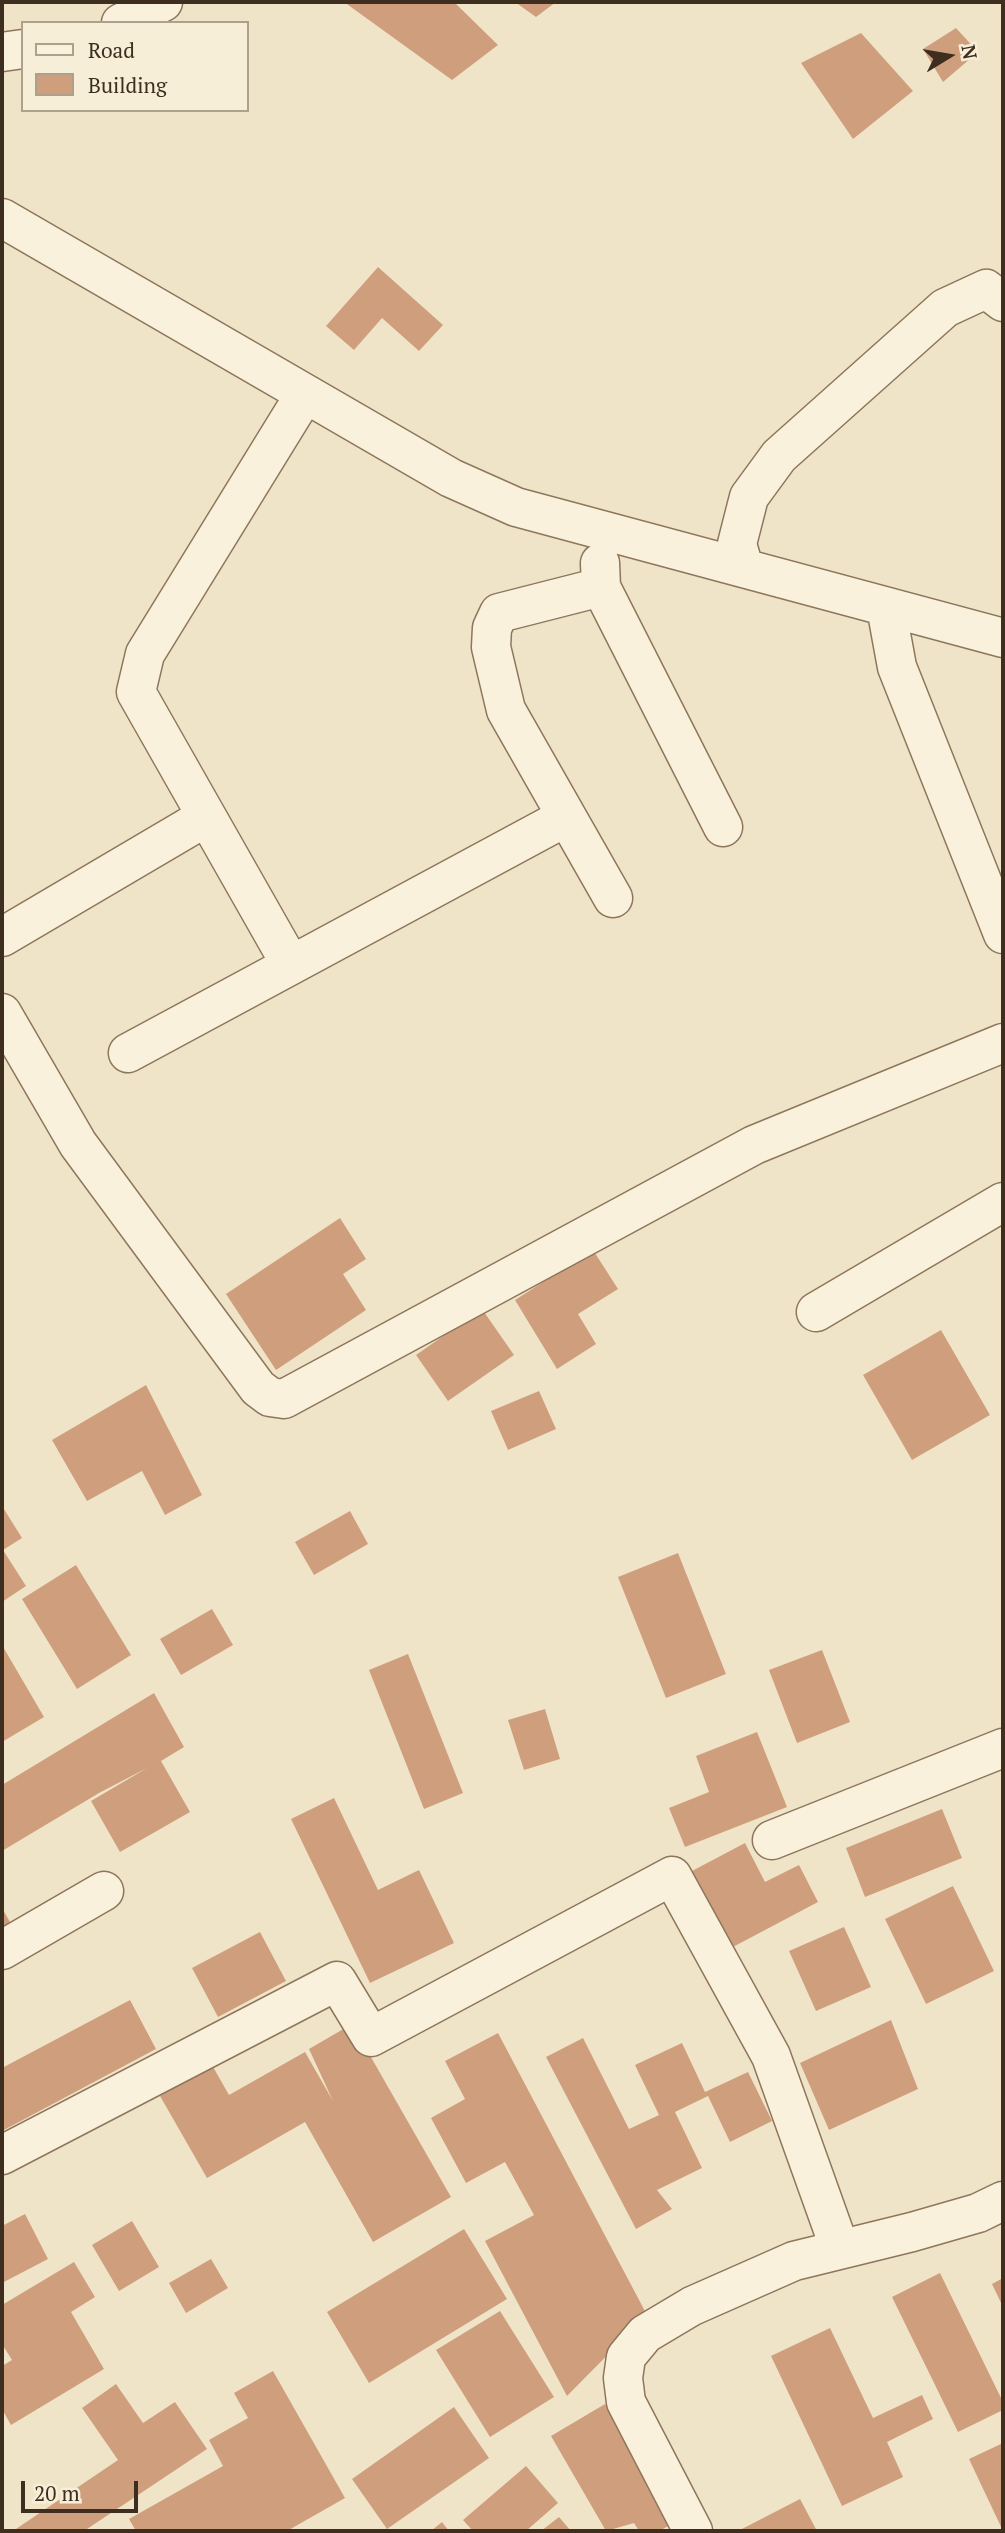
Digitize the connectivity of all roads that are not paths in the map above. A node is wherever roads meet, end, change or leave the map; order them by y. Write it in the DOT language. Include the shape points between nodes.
graph roads {
  1 [pos="163,2"];
  2 [pos="125,21"];
  3 [pos="21,49"];
  4 [pos="2,52"];
  5 [pos="2,218"];
  6 [pos="1003,302"];
  7 [pos="305,394"];
  8 [pos="599,529"];
  9 [pos="744,568"];
  10 [pos="601,587"];
  11 [pos="886,607"];
  12 [pos="1003,638"];
  13 [pos="206,817"];
  14 [pos="566,817"];
  15 [pos="723,827"];
  16 [pos="613,898"];
  17 [pos="1003,934"];
  18 [pos="2,937"];
  19 [pos="291,965"];
  20 [pos="2,1014"];
  21 [pos="1003,1043"];
  22 [pos="128,1053"];
  23 [pos="1003,1202"];
  24 [pos="816,1312"];
  25 [pos="1003,1748"];
  26 [pos="772,1840"];
  27 [pos="104,1891"];
  28 [pos="2,1950"];
  29 [pos="2,2155"];
  30 [pos="1003,2202"];
  31 [pos="840,2249"];
  32 [pos="693,2531"];
  1 -- 2 [label="street"];
  3 -- 4 [label="street"];
  5 -- 7 [label="street"];
  6 -- 9 [label="street" via="986,289 945,308 779,456 749,498 737,544"];
  7 -- 8 [label="street" via="451,478 516,507"];
  7 -- 13 [label="street" via="145,654 136,692"];
  8 -- 9 [label="street"];
  8 -- 10 [label="street"];
  9 -- 11 [label="street"];
  10 -- 14 [label="street" via="499,613 492,628 491,647 506,710"];
  10 -- 15 [label="street"];
  11 -- 12 [label="street"];
  11 -- 17 [label="street" via="897,667"];
  13 -- 18 [label="street"];
  13 -- 19 [label="street"];
  14 -- 16 [label="street"];
  14 -- 19 [label="street"];
  19 -- 22 [label="street"];
  20 -- 21 [label="street" via="78,1144 258,1388 270,1397 284,1399 754,1145"];
  23 -- 24 [label="street"];
  25 -- 26 [label="street"];
  27 -- 28 [label="street"];
  29 -- 31 [label="street" via="337,1981 371,2036 672,1876 771,2056"];
  30 -- 31 [label="street" via="978,2213"];
  31 -- 32 [label="street" via="794,2261 692,2306 645,2334 626,2357 626,2403"];
}
